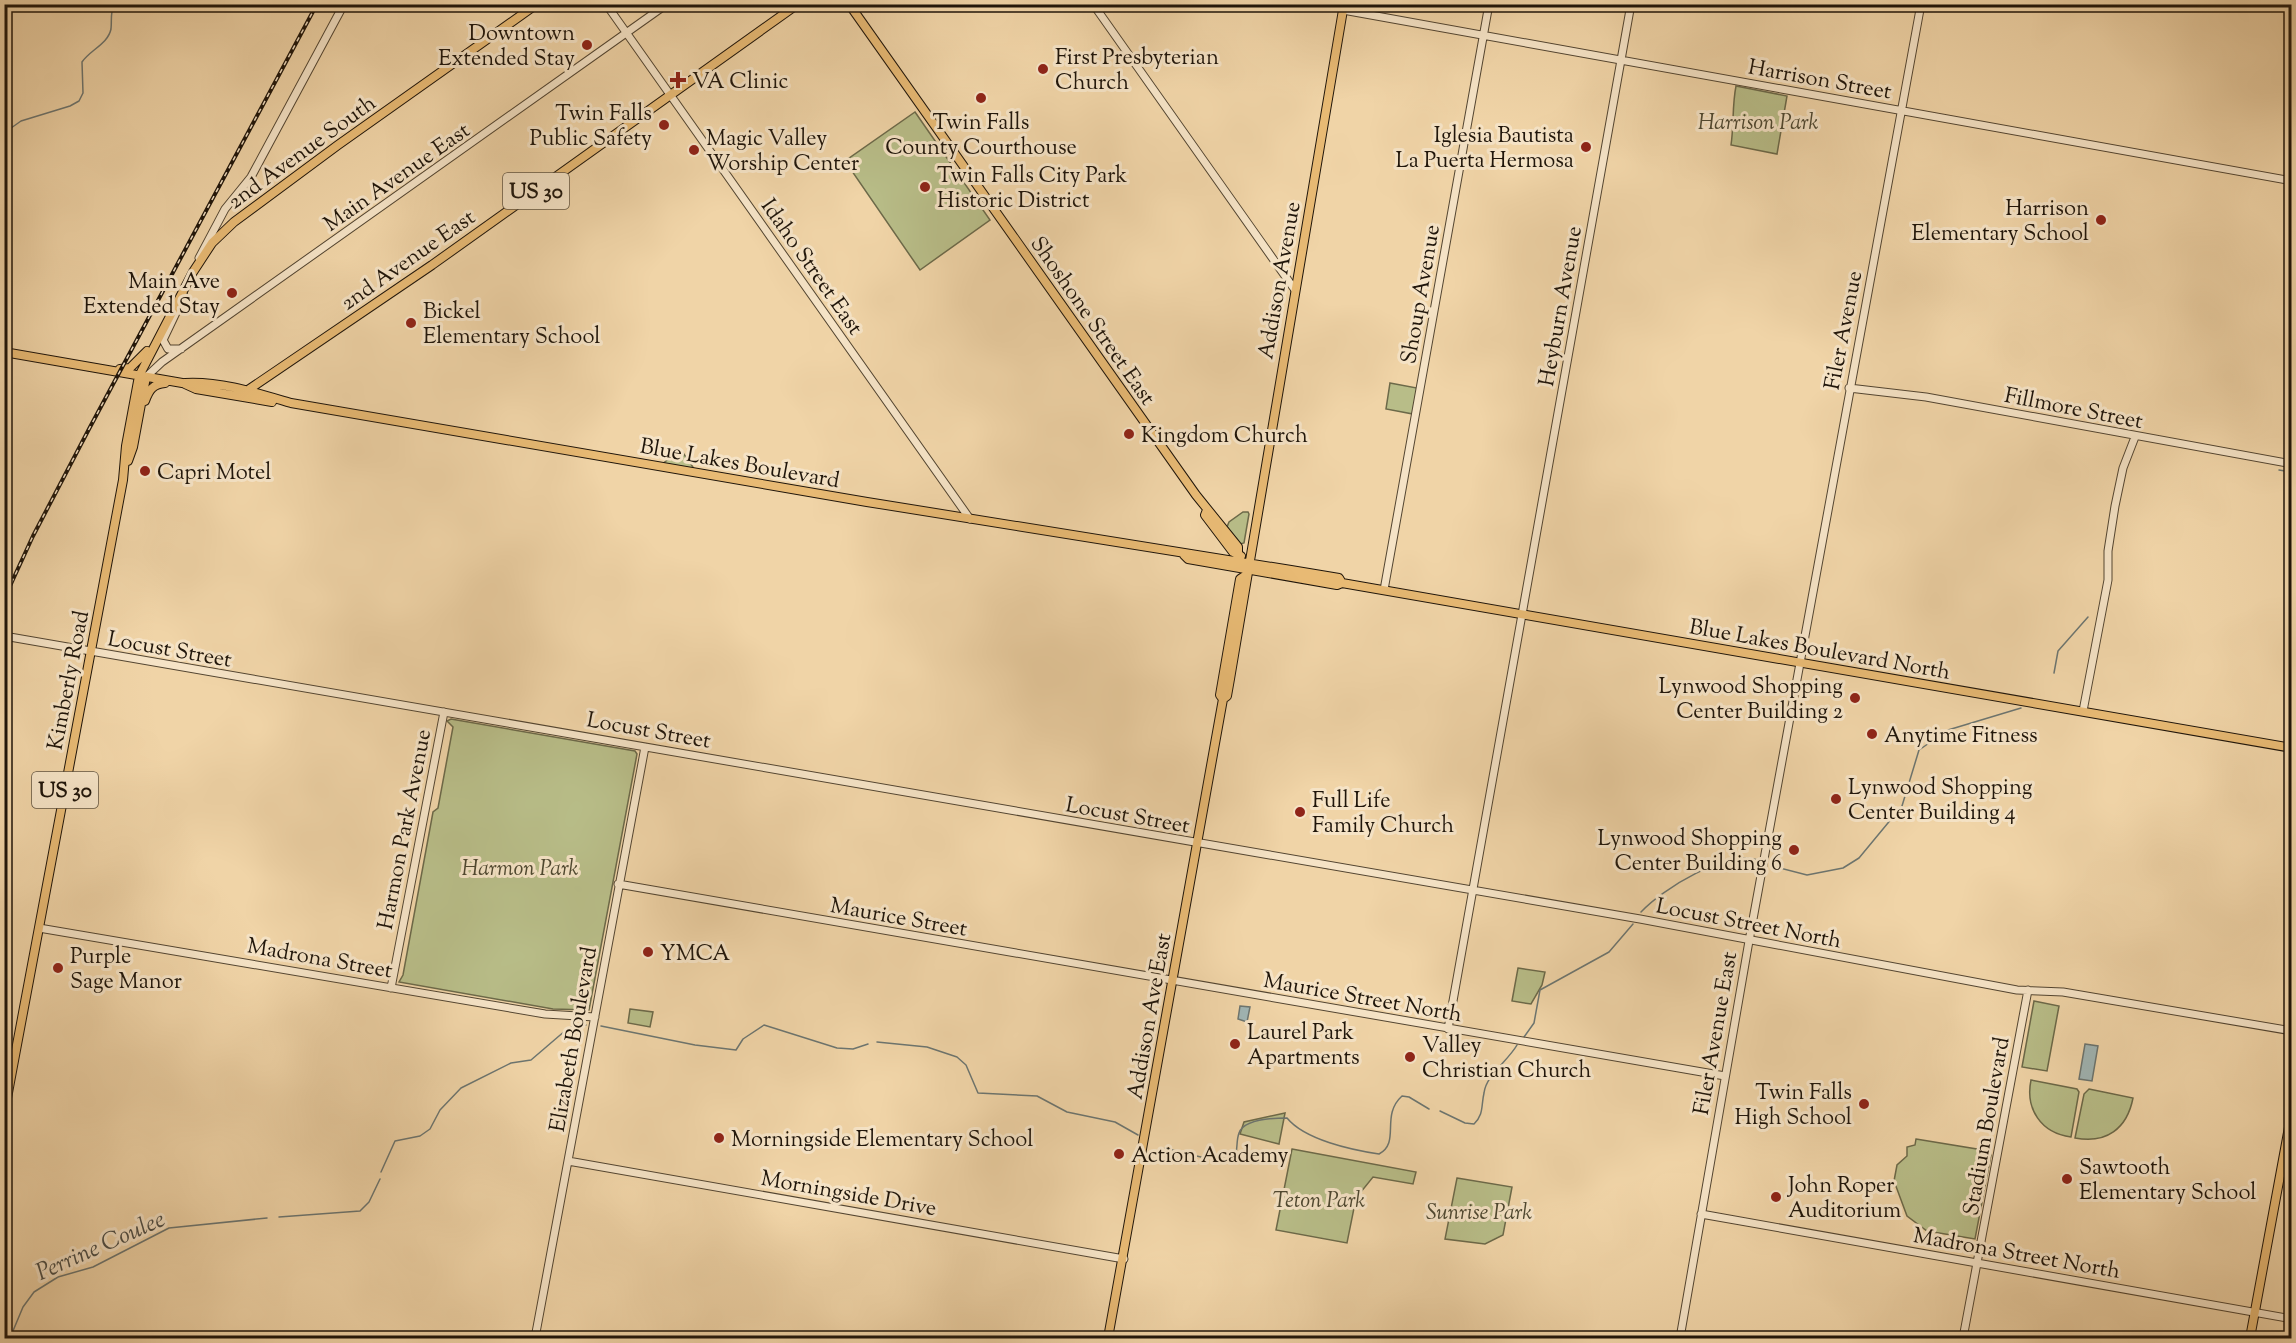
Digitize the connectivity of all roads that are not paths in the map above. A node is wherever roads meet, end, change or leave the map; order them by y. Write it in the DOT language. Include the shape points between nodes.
graph roads {
  1 [pos="344,4"];
  2 [pos="537,4"];
  3 [pos="606,4"];
  4 [pos="668,4"];
  5 [pos="798,4"];
  6 [pos="849,4"];
  7 [pos="1093,4"];
  8 [pos="1489,4"];
  9 [pos="1631,4"];
  10 [pos="1921,4"];
  11 [pos="1344,7"];
  12 [pos="626,33"];
  13 [pos="1484,36"];
  14 [pos="1623,60"];
  15 [pos="670,95"];
  16 [pos="1902,111"];
  17 [pos="2292,181"];
  18 [pos="192,273"];
  19 [pos="187,286"];
  20 [pos="1295,290"];
  21 [pos="186,347"];
  22 [pos="4,352"];
  23 [pos="99,369"];
  24 [pos="143,377"];
  25 [pos="181,383"];
  26 [pos="1850,388"];
  27 [pos="247,391"];
  28 [pos="291,403"];
  29 [pos="135,435"];
  30 [pos="2136,437"];
  31 [pos="2292,464"];
  32 [pos="126,466"];
  33 [pos="970,519"];
  34 [pos="1247,569"];
  35 [pos="1384,590"];
  36 [pos="1521,615"];
  37 [pos="4,636"];
  38 [pos="91,652"];
  39 [pos="1799,663"];
  40 [pos="2083,711"];
  41 [pos="444,712"];
  42 [pos="645,747"];
  43 [pos="2292,747"];
  44 [pos="1199,845"];
  45 [pos="618,884"];
  46 [pos="1474,891"];
  47 [pos="39,928"];
  48 [pos="1749,941"];
  49 [pos="1173,982"];
  50 [pos="391,988"];
  51 [pos="2028,990"];
  52 [pos="595,1017"];
  53 [pos="1448,1029"];
  54 [pos="2292,1031"];
  55 [pos="1725,1076"];
  56 [pos="2292,1111"];
  57 [pos="4,1114"];
  58 [pos="568,1161"];
  59 [pos="1701,1214"];
  60 [pos="1123,1259"];
  61 [pos="1978,1263"];
  62 [pos="2255,1311"];
  63 [pos="2292,1319"];
  64 [pos="535,1338"];
  65 [pos="1108,1338"];
  66 [pos="1680,1338"];
  67 [pos="1963,1338"];
  68 [pos="2250,1338"];
  1 -- 18 [label="street" via="251,177 219,218"];
  2 -- 18 [label="main road, 2nd Avenue South / US 30" via="234,222 212,243"];
  3 -- 12 [label="street, Idaho Street East"];
  4 -- 12 [label="street, Main Avenue East"];
  5 -- 15 [label="main road, 2nd Avenue East / US 30"];
  6 -- 34 [label="main road, Shoshone Street East" via="1207,510 1205,515"];
  7 -- 20 [label="street"];
  8 -- 13 [label="street, Shoup Avenue"];
  9 -- 14 [label="street, Heyburn Avenue"];
  10 -- 16 [label="street, Filer Avenue"];
  11 -- 13 [label="street, Harrison Street"];
  11 -- 20 [label="main road, Addison Avenue"];
  12 -- 15 [label="street, Idaho Street East"];
  12 -- 21 [label="street, Main Avenue East"];
  13 -- 14 [label="street, Harrison Street"];
  13 -- 35 [label="street, Shoup Avenue"];
  14 -- 16 [label="street, Harrison Street"];
  14 -- 36 [label="street, Heyburn Avenue"];
  15 -- 27 [label="main road, 2nd Avenue East / US 30"];
  15 -- 33 [label="street, Idaho Street East"];
  16 -- 17 [label="street, Harrison Street"];
  16 -- 26 [label="street, Filer Avenue"];
  18 -- 19 [label="main road, 2nd Avenue South / US 30"];
  18 -- 23 [label="main road" via="141,359 130,368"];
  19 -- 21 [label="street" via="163,342 172,350"];
  19 -- 24 [label="main road, 2nd Avenue South / US 30"];
  20 -- 34 [label="main road, Addison Avenue"];
  21 -- 24 [label="street, Main Avenue East"];
  22 -- 23 [label="main road"];
  23 -- 24 [label="main road"];
  24 -- 25 [label="main road"];
  24 -- 29 [label="main road, Kimberly Road / US 30"];
  24 -- 32 [label="main road, Kimberly Road / US 30" via="126,446"];
  25 -- 27 [label="main road"];
  25 -- 28 [label="main road" via="198,390"];
  25 -- 29 [label="main road" via="154,385 148,392"];
  26 -- 30 [label="street, Fillmore Street" via="1926,397"];
  26 -- 39 [label="street, Filer Avenue"];
  27 -- 28 [label="main road"];
  28 -- 33 [label="main road, Blue Lakes Boulevard"];
  29 -- 32 [label="main road, Kimberly Road / US 30"];
  30 -- 31 [label="street, Fillmore Street"];
  30 -- 40 [label="street" via="2123,468"];
  32 -- 38 [label="main road, Kimberly Road / US 30"];
  33 -- 34 [label="main road, Blue Lakes Boulevard" via="1184,555 1188,552"];
  34 -- 35 [label="main road, Blue Lakes Boulevard North" via="1339,578 1342,583"];
  34 -- 44 [label="main road, Addison Ave East" via="1238,590"];
  35 -- 36 [label="main road, Blue Lakes Boulevard North"];
  36 -- 39 [label="main road, Blue Lakes Boulevard North"];
  36 -- 46 [label="street, Heyburn Avenue"];
  37 -- 38 [label="street, Locust Street"];
  38 -- 41 [label="street, Locust Street"];
  38 -- 47 [label="main road, Kimberly Road / US 30"];
  39 -- 40 [label="main road, Blue Lakes Boulevard North"];
  39 -- 48 [label="street, Filer Avenue East"];
  40 -- 43 [label="main road, Blue Lakes Boulevard North"];
  41 -- 42 [label="street, Locust Street"];
  41 -- 50 [label="street, Harmon Park Avenue"];
  42 -- 44 [label="street, Locust Street"];
  42 -- 45 [label="street, Elizabeth Boulevard"];
  44 -- 46 [label="street, Locust Street North"];
  44 -- 49 [label="main road, Addison Ave East"];
  45 -- 49 [label="street, Maurice Street"];
  45 -- 52 [label="street, Elizabeth Boulevard"];
  46 -- 48 [label="street, Locust Street North"];
  46 -- 53 [label="street, Heyburn Avenue"];
  47 -- 50 [label="street, Madrona Street"];
  47 -- 57 [label="main road, Kimberly Road / US 30"];
  48 -- 51 [label="street, Locust Street North"];
  48 -- 55 [label="street, Filer Avenue East"];
  49 -- 53 [label="street, Maurice Street North"];
  49 -- 60 [label="main road, Addison Ave East"];
  50 -- 52 [label="street, Madrona Street" via="545,1014"];
  51 -- 54 [label="street, Locust Street North" via="2063,992"];
  51 -- 61 [label="street, Stadium Boulevard"];
  52 -- 58 [label="street, Elizabeth Boulevard"];
  53 -- 55 [label="street, Maurice Street North"];
  55 -- 59 [label="street, Filer Avenue East"];
  56 -- 62 [label="main road"];
  58 -- 60 [label="street, Morningside Drive"];
  58 -- 64 [label="street, Elizabeth Boulevard"];
  59 -- 61 [label="street, Madrona Street North"];
  59 -- 66 [label="street, Filer Avenue East"];
  60 -- 65 [label="main road, Addison Ave East"];
  61 -- 62 [label="street, Madrona Street North"];
  61 -- 67 [label="street, Stadium Boulevard"];
  62 -- 63 [label="street, Madrona Street North"];
  62 -- 68 [label="main road"];
}
